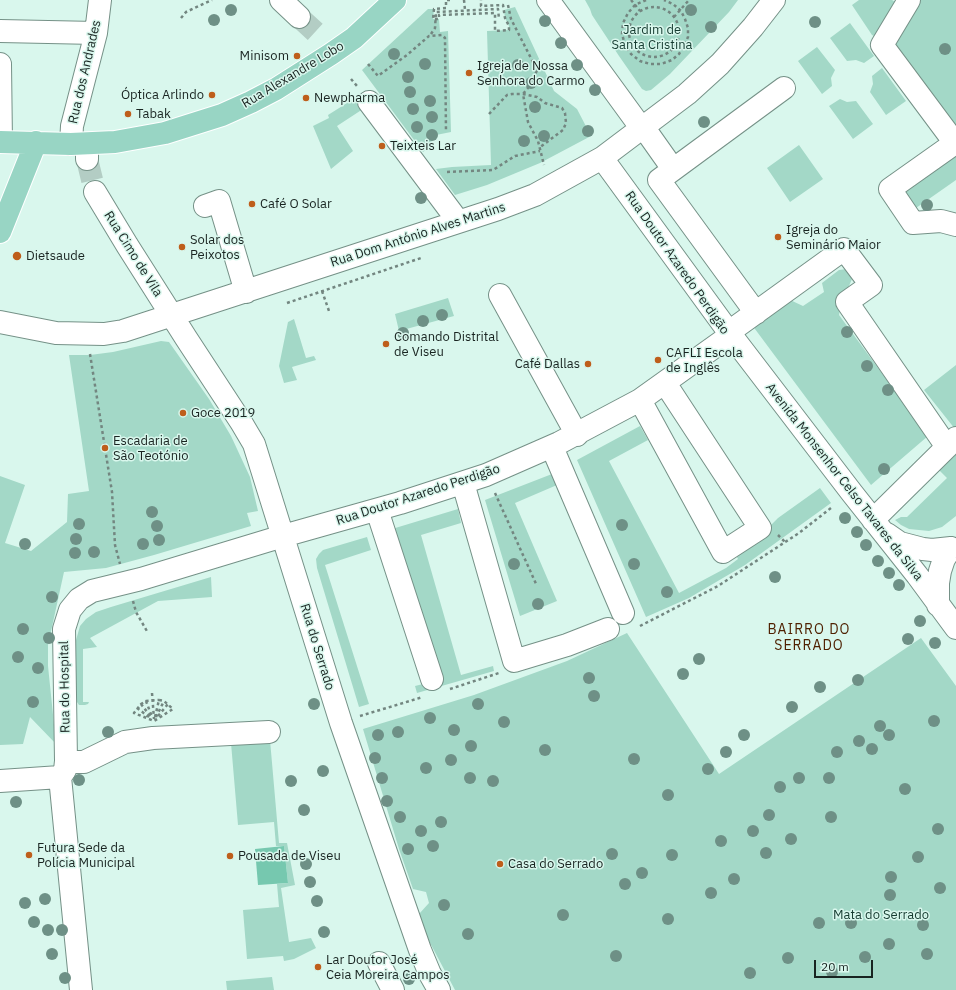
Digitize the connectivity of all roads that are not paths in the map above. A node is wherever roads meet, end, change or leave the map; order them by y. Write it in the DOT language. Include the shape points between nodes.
graph roads {
  1 [pos="100,0"];
  2 [pos="281,0"];
  3 [pos="395,0"];
  4 [pos="548,0"];
  5 [pos="774,0"];
  6 [pos="909,0"];
  7 [pos="299,16"];
  8 [pos="0,31"];
  9 [pos="96,33"];
  10 [pos="0,64"];
  11 [pos="784,88"];
  12 [pos="369,102"];
  13 [pos="643,128"];
  14 [pos="36,142"];
  15 [pos="0,143"];
  16 [pos="82,149"];
  17 [pos="602,158"];
  18 [pos="673,169"];
  19 [pos="95,192"];
  20 [pos="205,206"];
  21 [pos="458,221"];
  22 [pos="956,225"];
  23 [pos="0,232"];
  24 [pos="246,292"];
  25 [pos="500,295"];
  26 [pos="756,312"];
  27 [pos="172,316"];
  28 [pos="0,322"];
  29 [pos="730,334"];
  30 [pos="665,384"];
  31 [pos="640,400"];
  32 [pos="577,435"];
  33 [pos="952,443"];
  34 [pos="552,447"];
  35 [pos="463,483"];
  36 [pos="376,510"];
  37 [pos="877,525"];
  38 [pos="283,536"];
  39 [pos="953,546"];
  40 [pos="916,575"];
  41 [pos="938,605"];
  42 [pos="629,620"];
  43 [pos="956,628"];
  44 [pos="608,629"];
  45 [pos="432,679"];
  46 [pos="269,732"];
  47 [pos="63,769"];
  48 [pos="0,781"];
  49 [pos="379,963"];
  50 [pos="81,990"];
  51 [pos="393,990"];
  52 [pos="440,990"];
  1 -- 9 [label="street, Rua dos Andrades"];
  2 -- 7 [label="street"];
  3 -- 16 [label="main road, Rua Alexandre Lobo" via="354,38 276,89 251,102 222,115 165,133"];
  4 -- 13 [label="street"];
  5 -- 13 [label="street, Rua Dom António Alves Martins" via="720,64"];
  6 -- 22 [label="street" via="882,45 955,143 890,189 913,223 941,221"];
  8 -- 9 [label="street"];
  9 -- 16 [label="street, Rua dos Andrades" via="72,126"];
  10 -- 15 [label="street"];
  11 -- 18 [label="street"];
  12 -- 21 [label="street"];
  13 -- 17 [label="street, Rua Dom António Alves Martins"];
  13 -- 18 [label="street"];
  14 -- 15 [label="main road, Rua Alexandre Lobo"];
  14 -- 16 [label="main road, Rua Alexandre Lobo"];
  14 -- 23 [label="main road"];
  17 -- 21 [label="street, Rua Dom António Alves Martins" via="535,195"];
  17 -- 29 [label="street, Rua Doutor Azaredo Perdigão"];
  18 -- 26 [label="street" via="659,180"];
  19 -- 27 [label="street, Rua Cimo de Vila"];
  20 -- 24 [label="street" via="219,201"];
  21 -- 24 [label="street, Rua Dom António Alves Martins"];
  24 -- 27 [label="street, Rua Dom António Alves Martins"];
  25 -- 32 [label="street"];
  26 -- 29 [label="street"];
  26 -- 33 [label="street" via="844,249 871,285 848,302"];
  27 -- 28 [label="street, Rua Dom António Alves Martins" via="104,334 56,333"];
  27 -- 38 [label="street, Rua do Serrado" via="254,444"];
  29 -- 30 [label="street, Rua Doutor Azaredo Perdigão"];
  29 -- 37 [label="street, Avenida Monsenhor Celso Tavares da Silva"];
  30 -- 31 [label="street, Rua Doutor Azaredo Perdigão"];
  30 -- 31 [label="street" via="760,528 723,552"];
  31 -- 32 [label="street, Rua Doutor Azaredo Perdigão"];
  32 -- 34 [label="street, Rua Doutor Azaredo Perdigão"];
  33 -- 37 [label="street"];
  34 -- 35 [label="street, Rua Doutor Azaredo Perdigão"];
  34 -- 42 [label="street"];
  35 -- 36 [label="street, Rua Doutor Azaredo Perdigão"];
  35 -- 44 [label="street" via="514,661"];
  36 -- 38 [label="street, Rua Doutor Azaredo Perdigão"];
  36 -- 45 [label="street"];
  37 -- 39 [label="street" via="907,545 932,550"];
  37 -- 40 [label="street, Avenida Monsenhor Celso Tavares da Silva"];
  38 -- 47 [label="street, Rua do Hospital" via="142,579 92,591 79,599 70,610 64,629"];
  38 -- 52 [label="street, Rua do Serrado" via="342,723 416,941"];
  39 -- 40 [label="street"];
  39 -- 41 [label="street" via="940,571"];
  40 -- 41 [label="street, Avenida Monsenhor Celso Tavares da Silva"];
  41 -- 43 [label="street, Avenida Monsenhor Celso Tavares da Silva"];
  46 -- 47 [label="street" via="153,738 125,742"];
  47 -- 48 [label="street"];
  47 -- 50 [label="street, Rua do Hospital"];
  49 -- 51 [label="street"];
}
